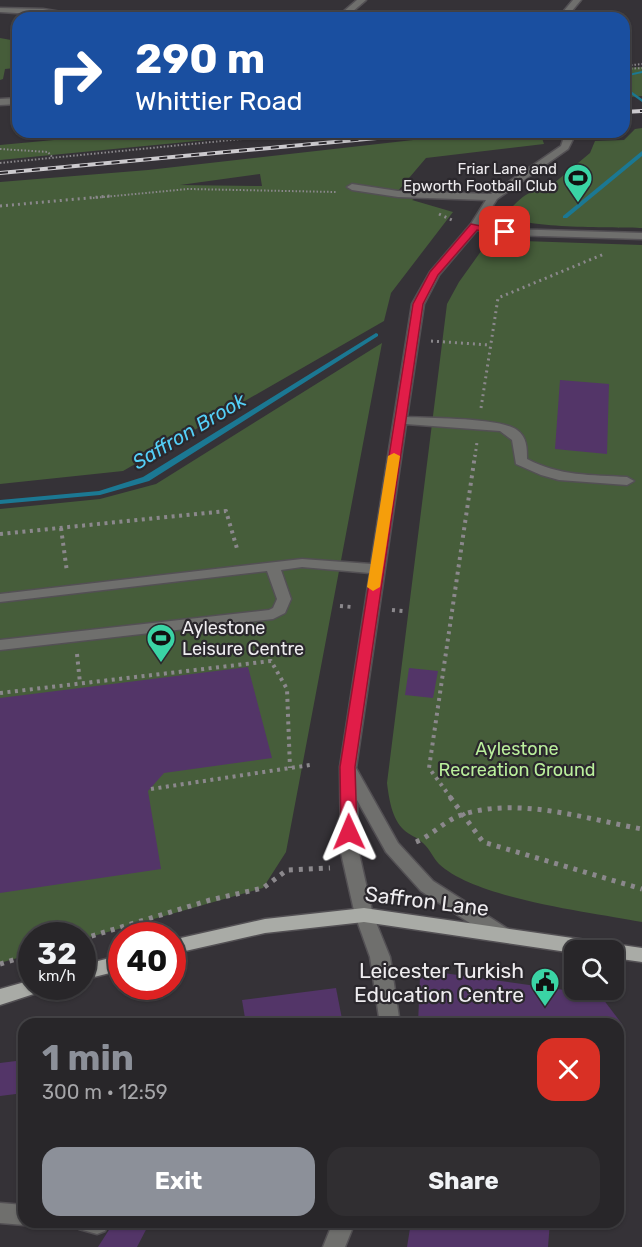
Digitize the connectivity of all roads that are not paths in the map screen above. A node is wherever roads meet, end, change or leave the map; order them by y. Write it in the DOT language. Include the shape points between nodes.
graph roads {
  1 [pos="362,0"];
  2 [pos="577,0"];
  3 [pos="0,10"];
  4 [pos="50,12"];
  5 [pos="347,12"];
  6 [pos="567,12"];
  7 [pos="569,138"];
  8 [pos="349,190"];
  9 [pos="493,197"];
  10 [pos="475,226"];
  11 [pos="642,236"];
  12 [pos="399,420"];
  13 [pos="627,481"];
  14 [pos="273,567"];
  15 [pos="376,569"];
  16 [pos="0,598"];
  17 [pos="0,645"];
  18 [pos="348,767"];
  19 [pos="364,915"];
  20 [pos="501,934"];
  21 [pos="186,944"];
  22 [pos="642,955"];
  23 [pos="18,992"];
  24 [pos="0,997"];
  25 [pos="389,1018"];
  26 [pos="0,1212"];
  27 [pos="18,1214"];
  28 [pos="342,1228"];
  29 [pos="334,1247"];
  1 -- 5 [label="street"];
  2 -- 6 [label="street"];
  3 -- 4 [label="street"];
  7 -- 9 [label="street" via="565,147"];
  8 -- 9 [label="street"];
  9 -- 10 [label="street"];
  10 -- 11 [label="street" via="505,232"];
  10 -- 12 [label="street" via="434,274 418,304"];
  12 -- 13 [label="street" via="502,427 513,430 521,441 521,461 539,473"];
  12 -- 15 [label="street"];
  14 -- 15 [label="street" via="302,563"];
  14 -- 16 [label="street"];
  14 -- 17 [label="street" via="284,599 280,610 273,614"];
  15 -- 18 [label="street"];
  18 -- 19 [label="street" via="350,853"];
  18 -- 20 [label="street" via="392,847 427,886"];
  19 -- 20 [label="main road, Saffron Lane"];
  19 -- 21 [label="main road, Saffron Lane" via="265,926"];
  19 -- 25 [label="street" via="380,957"];
  20 -- 22 [label="main road, Saffron Lane"];
  23 -- 24 [label="main road"];
  26 -- 27 [label="street"];
  28 -- 29 [label="street"];
}
